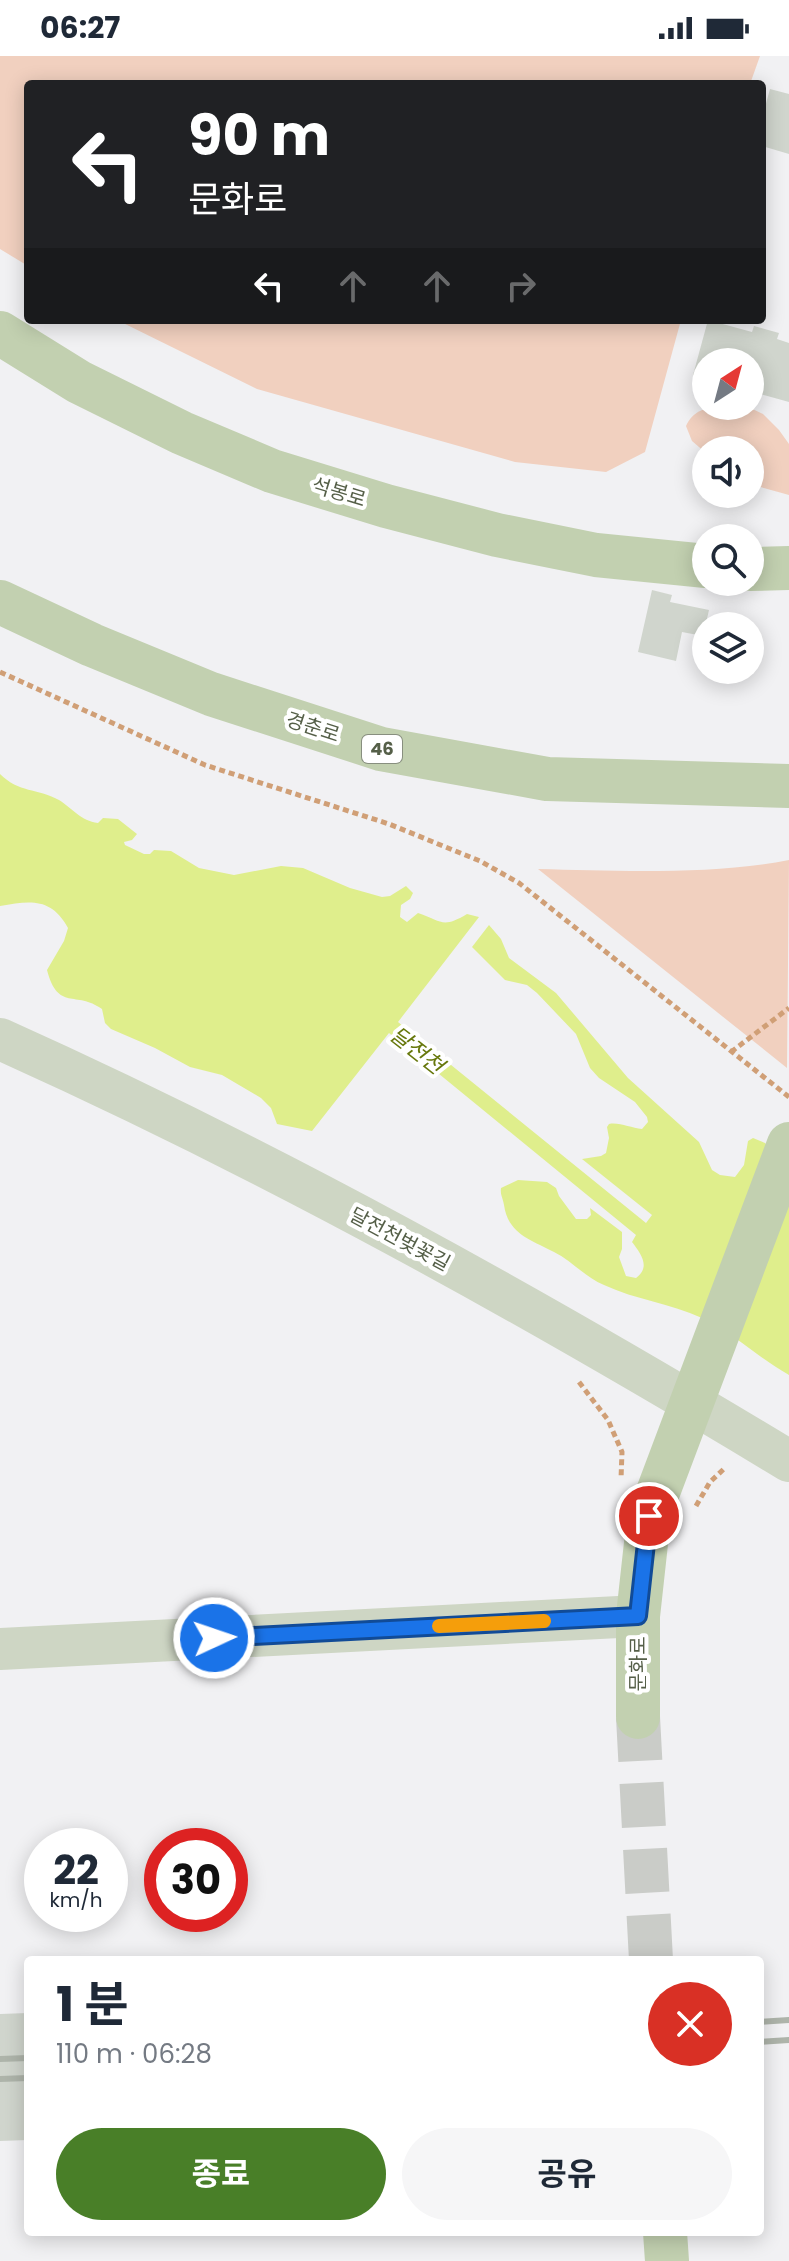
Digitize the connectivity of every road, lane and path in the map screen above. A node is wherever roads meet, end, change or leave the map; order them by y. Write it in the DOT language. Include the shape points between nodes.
graph roads {
  1 [pos="0,333"];
  2 [pos="692,565"];
  3 [pos="789,568"];
  4 [pos="764,569"];
  5 [pos="0,602"];
  6 [pos="0,672"];
  7 [pos="789,786"];
  8 [pos="789,1008"];
  9 [pos="0,1039"];
  10 [pos="731,1052"];
  11 [pos="789,1097"];
  12 [pos="789,1144"];
  13 [pos="577,1380"];
  14 [pos="782,1456"];
  15 [pos="649,1516"];
  16 [pos="638,1616"];
  17 [pos="0,1649"];
  18 [pos="638,1717"];
  19 [pos="665,2236"];
  20 [pos="667,2261"];
  1 -- 2 [label="main road, 석봉로" via="79,382 272,471 497,535 596,555"];
  3 -- 4 [label="main road"];
  5 -- 7 [label="main road, 경춘로 / 46" via="211,694 381,749 547,779"];
  6 -- 10 [label="path" via="205,765 389,824 480,861 519,883"];
  8 -- 10 [label="path"];
  9 -- 14 [label="street, 달전천벚꽃길" via="179,1123 408,1242"];
  10 -- 11 [label="path"];
  12 -- 15 [label="main road, 문화로, bridge"];
  13 -- 15 [label="path" via="608,1420 622,1452 620,1494 630,1508"];
  14 -- 15 [label="path" via="742,1458 723,1468 710,1482 688,1527 679,1530"];
  15 -- 16 [label="main road, 문화로"];
  16 -- 17 [label="street"];
  16 -- 18 [label="main road, 문화로"];
  19 -- 20 [label="main road"];
}
